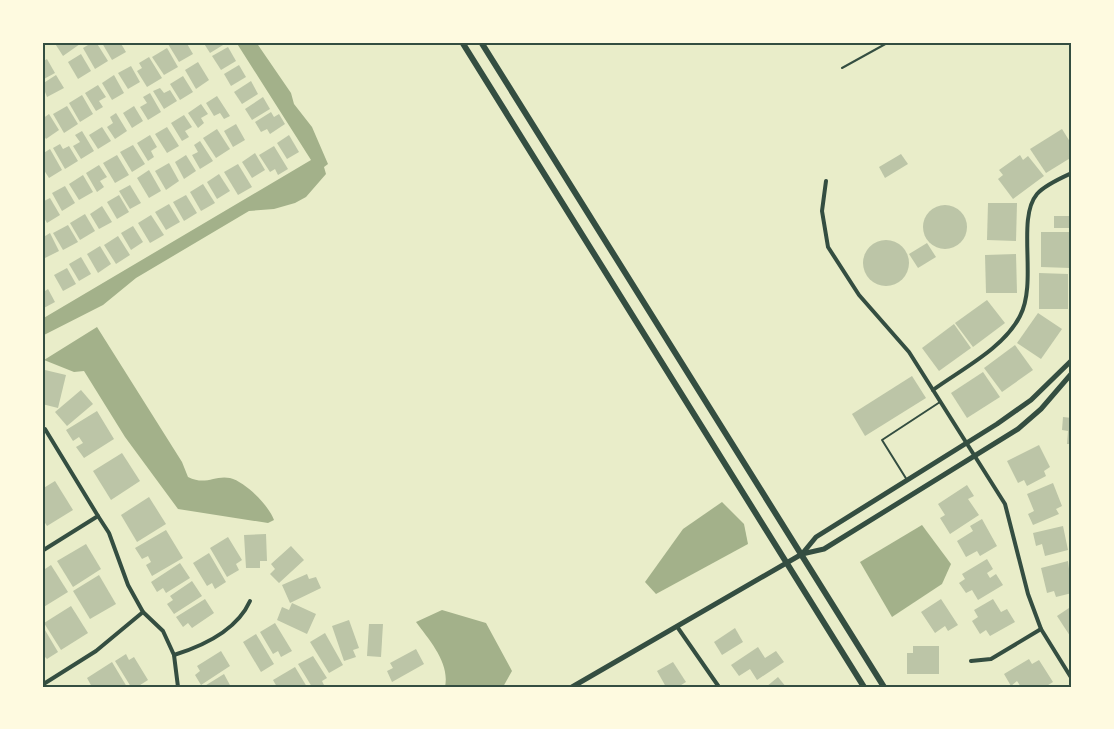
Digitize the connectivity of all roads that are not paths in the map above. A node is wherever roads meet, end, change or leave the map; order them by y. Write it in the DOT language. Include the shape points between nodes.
graph roads {
  1 [pos="462,42"];
  2 [pos="481,42"];
  3 [pos="889,42"];
  4 [pos="842,68"];
  5 [pos="1072,173"];
  6 [pos="826,181"];
  7 [pos="1072,360"];
  8 [pos="1072,373"];
  9 [pos="933,390"];
  10 [pos="940,402"];
  11 [pos="42,429"];
  12 [pos="967,443"];
  13 [pos="976,456"];
  14 [pos="907,480"];
  15 [pos="98,516"];
  16 [pos="42,551"];
  17 [pos="802,554"];
  18 [pos="788,562"];
  19 [pos="250,601"];
  20 [pos="143,612"];
  21 [pos="678,628"];
  22 [pos="1041,629"];
  23 [pos="174,655"];
  24 [pos="971,661"];
  25 [pos="1072,679"];
  26 [pos="42,685"];
  27 [pos="178,687"];
  28 [pos="572,687"];
  29 [pos="718,687"];
  30 [pos="864,687"];
  31 [pos="884,687"];
  1 -- 18 [label="main road"];
  2 -- 17 [label="main road"];
  3 -- 4 [label="lane"];
  5 -- 9 [label="street" via="1041,190 1031,206 1028,290 1018,320 998,342"];
  6 -- 9 [label="street" via="822,211 828,247 858,295 909,352"];
  7 -- 12 [label="street" via="1031,400"];
  8 -- 13 [label="street" via="1018,429"];
  9 -- 10 [label="street"];
  10 -- 12 [label="street"];
  10 -- 14 [label="lane" via="882,440"];
  11 -- 15 [label="street"];
  12 -- 13 [label="street"];
  12 -- 14 [label="street"];
  13 -- 17 [label="street" via="825,549"];
  13 -- 22 [label="street" via="1005,504"];
  14 -- 17 [label="street" via="816,537"];
  15 -- 16 [label="street"];
  15 -- 20 [label="street"];
  17 -- 18 [label="street"];
  17 -- 31 [label="main road"];
  18 -- 21 [label="street"];
  18 -- 30 [label="main road"];
  19 -- 23 [label="street" via="243,617 227,629"];
  20 -- 23 [label="street" via="163,631"];
  20 -- 26 [label="street" via="96,651"];
  21 -- 28 [label="street"];
  21 -- 29 [label="street"];
  22 -- 24 [label="street" via="991,659"];
  22 -- 25 [label="street"];
  23 -- 27 [label="street"];
}
